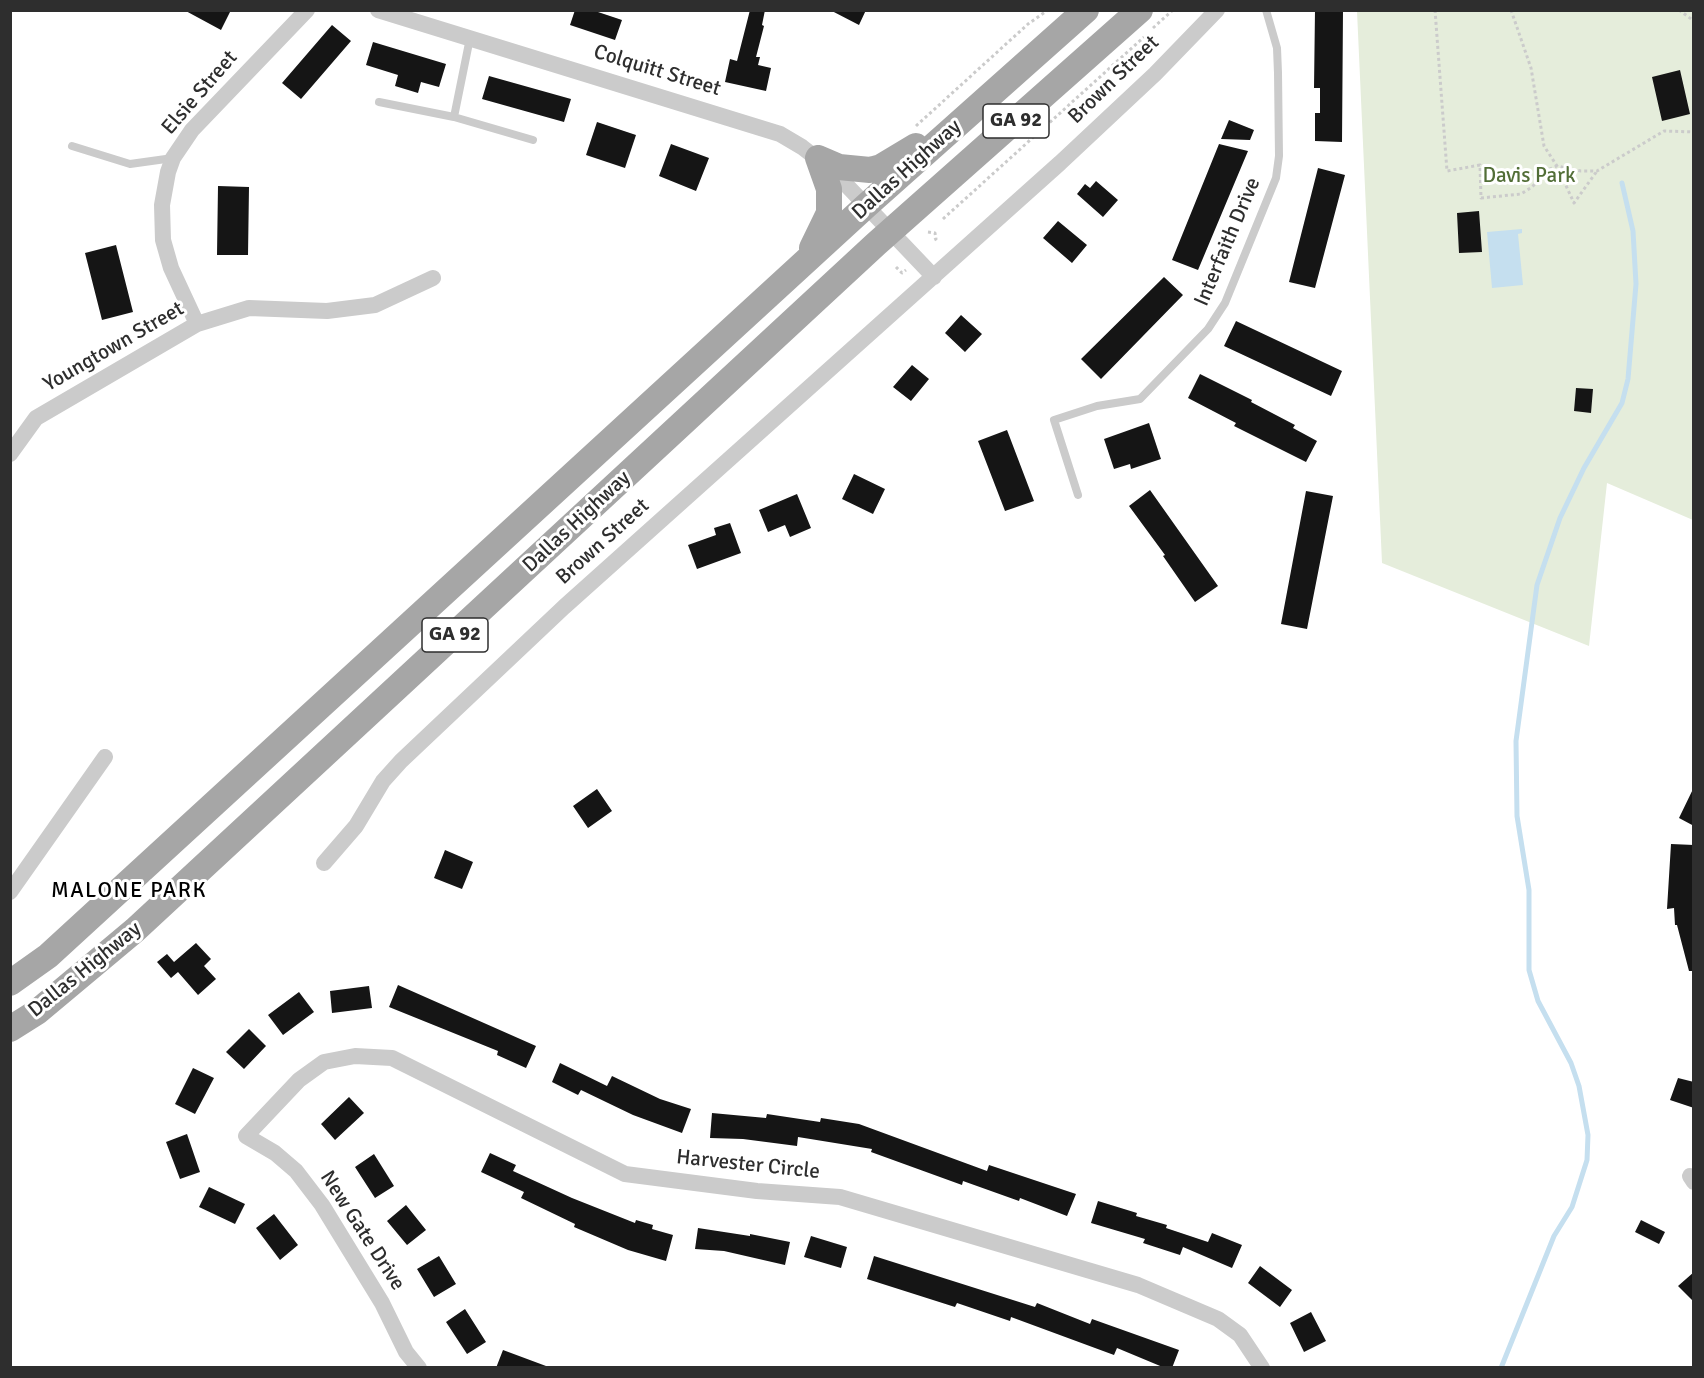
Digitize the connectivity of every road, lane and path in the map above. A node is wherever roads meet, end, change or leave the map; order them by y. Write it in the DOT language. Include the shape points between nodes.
graph roads {
  1 [pos="306,10"];
  2 [pos="378,10"];
  3 [pos="1048,10"];
  4 [pos="1086,10"];
  5 [pos="1140,10"];
  6 [pos="1173,10"];
  7 [pos="1217,10"];
  8 [pos="1266,10"];
  9 [pos="1435,10"];
  10 [pos="1511,10"];
  11 [pos="1679,10"];
  12 [pos="1694,21"];
  13 [pos="470,38"];
  14 [pos="379,102"];
  15 [pos="977,107"];
  16 [pos="454,117"];
  17 [pos="915,127"];
  18 [pos="1694,132"];
  19 [pos="533,140"];
  20 [pos="72,146"];
  21 [pos="174,158"];
  22 [pos="818,158"];
  23 [pos="1557,166"];
  24 [pos="1597,171"];
  25 [pos="867,205"];
  26 [pos="943,219"];
  27 [pos="891,231"];
  28 [pos="928,232"];
  29 [pos="932,241"];
  30 [pos="802,266"];
  31 [pos="896,267"];
  32 [pos="907,269"];
  33 [pos="934,277"];
  34 [pos="432,278"];
  35 [pos="197,324"];
  36 [pos="10,454"];
  37 [pos="1078,495"];
  38 [pos="105,757"];
  39 [pos="324,863"];
  40 [pos="10,892"];
  41 [pos="10,983"];
  42 [pos="10,1029"];
  43 [pos="246,1136"];
  44 [pos="419,1368"];
  45 [pos="1262,1368"];
  1 -- 21 [label="street, Elsie Street" via="192,130"];
  2 -- 13 [label="street, Colquitt Street"];
  3 -- 17 [label="path"];
  4 -- 15 [label="main road, Dallas Highway / GA 92"];
  5 -- 27 [label="main road, Dallas Highway / GA 92"];
  6 -- 26 [label="path"];
  7 -- 33 [label="street, Brown Street" via="1104,122"];
  8 -- 37 [label="lane, Interfaith Drive" via="1278,73 1276,178 1225,303 1208,329 1140,399 1097,406 1054,420"];
  9 -- 23 [label="path" via="1447,171 1480,165 1481,198 1521,194"];
  10 -- 23 [label="path" via="1531,68 1544,146"];
  11 -- 12 [label="path"];
  13 -- 16 [label="lane"];
  13 -- 22 [label="street, Colquitt Street" via="754,124 780,134"];
  14 -- 16 [label="lane"];
  15 -- 22 [label="main road" via="881,167 855,170"];
  15 -- 25 [label="main road, Dallas Highway / GA 92"];
  16 -- 19 [label="lane"];
  18 -- 24 [label="path" via="1664,131"];
  20 -- 21 [label="lane" via="130,164"];
  21 -- 35 [label="street, Elsie Street" via="162,205 163,240 171,268"];
  22 -- 25 [label="street, Colquitt Street"];
  22 -- 30 [label="main road" via="829,189 829,213"];
  23 -- 24 [label="path"];
  23 -- 24 [label="path" via="1574,203"];
  25 -- 27 [label="street, Colquitt Street"];
  25 -- 30 [label="main road, Dallas Highway / GA 92"];
  27 -- 33 [label="street"];
  27 -- 42 [label="main road, Dallas Highway / GA 92" via="135,930 37,1012"];
  28 -- 29 [label="path" via="934,233 936,239"];
  30 -- 41 [label="main road, Dallas Highway / GA 92" via="48,956"];
  31 -- 32 [label="path" via="902,273"];
  33 -- 39 [label="street, Brown Street" via="564,607 401,761 383,781 356,826"];
  34 -- 35 [label="street, Youngtown Street" via="375,305 327,311 249,308"];
  35 -- 36 [label="street, Youngtown Street" via="36,418"];
  38 -- 40 [label="street"];
  43 -- 44 [label="street, New Gate Drive" via="296,1171 322,1205"];
  43 -- 45 [label="street, Harvester Circle" via="298,1080 324,1062 355,1056 392,1058 625,1174 840,1197 1138,1285 1218,1319 1240,1335"];
}
